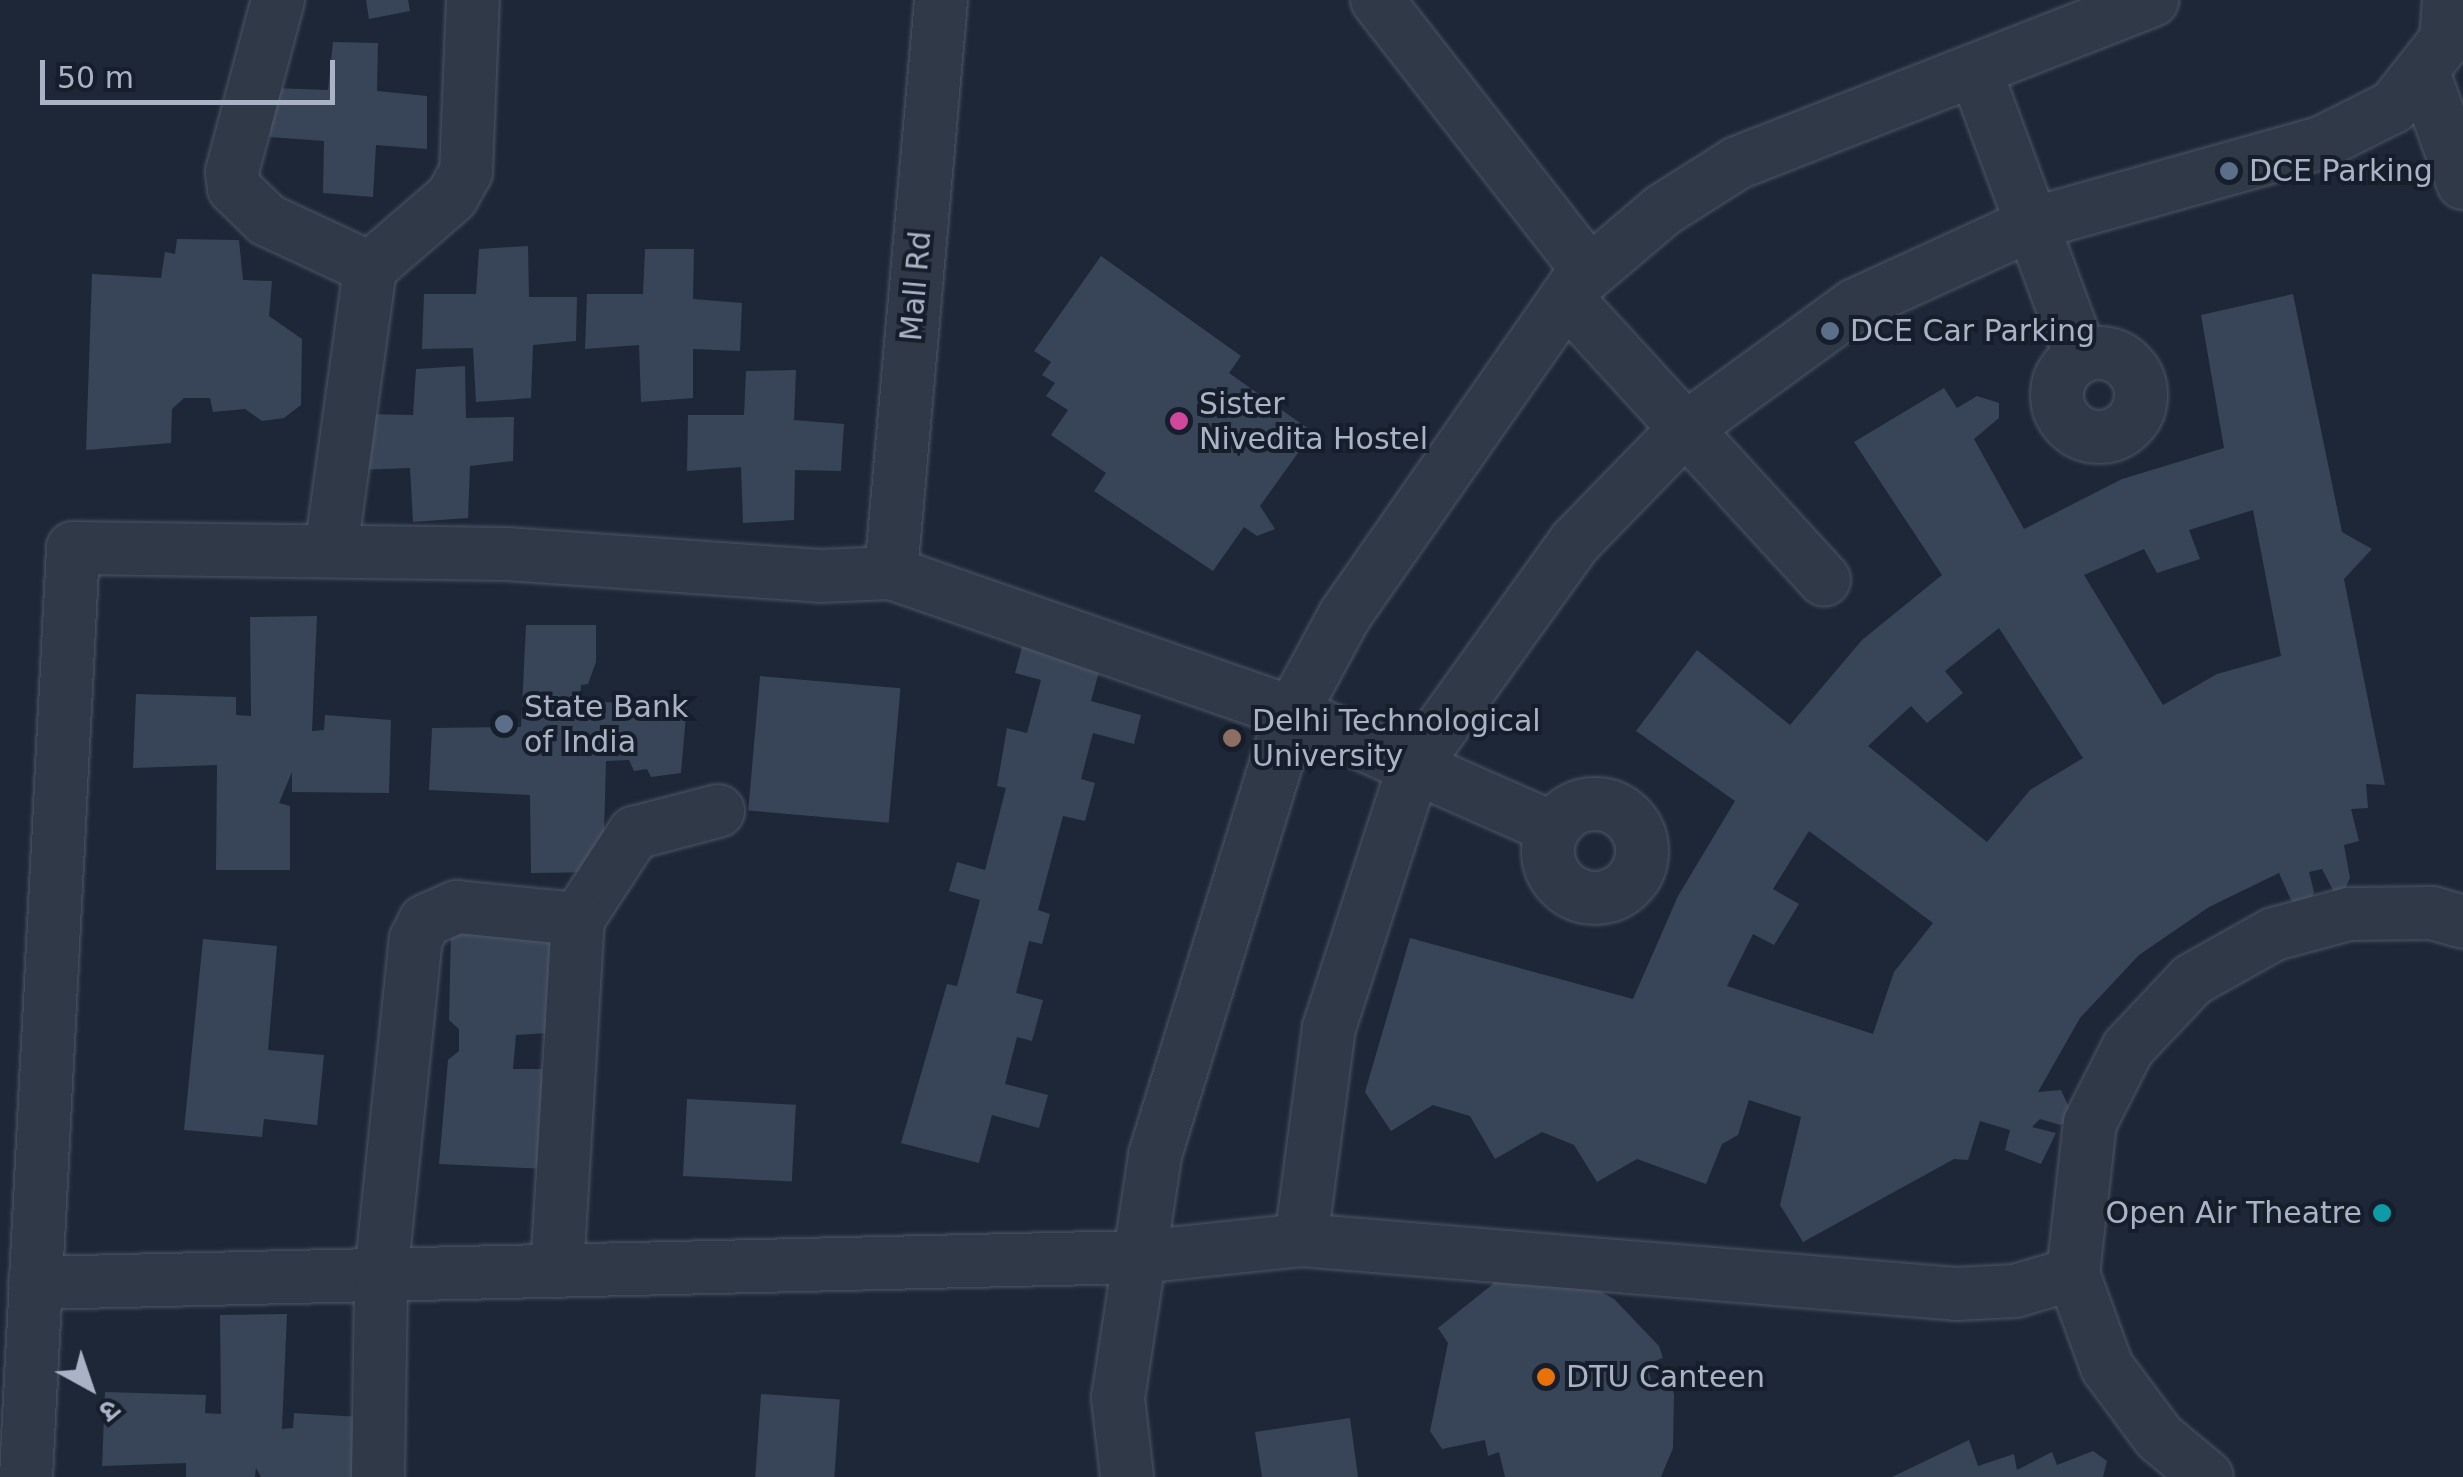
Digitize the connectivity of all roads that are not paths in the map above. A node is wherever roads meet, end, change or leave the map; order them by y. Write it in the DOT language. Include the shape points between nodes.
graph roads {
  1 [pos="278,0"];
  2 [pos="473,0"];
  3 [pos="940,0"];
  4 [pos="1376,0"];
  5 [pos="2152,0"];
  6 [pos="2448,0"];
  7 [pos="1974,70"];
  8 [pos="2424,75"];
  9 [pos="2463,183"];
  10 [pos="2032,224"];
  11 [pos="370,268"];
  12 [pos="1577,284"];
  13 [pos="2081,357"];
  14 [pos="1685,429"];
  15 [pos="331,550"];
  16 [pos="891,573"];
  17 [pos="1824,580"];
  18 [pos="1292,712"];
  19 [pos="1414,766"];
  20 [pos="718,810"];
  21 [pos="1553,828"];
  22 [pos="578,918"];
  23 [pos="2463,922"];
  24 [pos="1301,1240"];
  25 [pos="1140,1257"];
  26 [pos="557,1271"];
  27 [pos="2073,1274"];
  28 [pos="381,1275"];
  29 [pos="34,1283"];
  30 [pos="26,1477"];
  31 [pos="378,1477"];
  32 [pos="1127,1477"];
  33 [pos="2207,1477"];
  1 -- 11 [label="lane" via="232,172 234,188 267,220"];
  2 -- 11 [label="lane" via="466,172 452,197"];
  3 -- 16 [label="lane, Mall Rd"];
  4 -- 12 [label="lane"];
  5 -- 7 [label="lane"];
  6 -- 8 [label="lane" via="2446,40"];
  7 -- 10 [label="lane"];
  7 -- 12 [label="lane" via="1737,164 1664,210"];
  8 -- 9 [label="lane"];
  8 -- 10 [label="lane" via="2393,107 2356,130"];
  10 -- 13 [label="lane"];
  10 -- 14 [label="lane" via="1855,304"];
  11 -- 15 [label="lane"];
  12 -- 14 [label="lane"];
  12 -- 18 [label="lane" via="1345,615"];
  14 -- 17 [label="lane"];
  14 -- 19 [label="lane" via="1575,542"];
  15 -- 16 [label="lane" via="526,555 820,576"];
  15 -- 29 [label="lane" via="71,550"];
  16 -- 18 [label="lane"];
  18 -- 19 [label="lane"];
  18 -- 25 [label="lane" via="1155,1154"];
  19 -- 21 [label="lane"];
  19 -- 24 [label="lane" via="1329,1028"];
  20 -- 22 [label="lane" via="634,833"];
  22 -- 26 [label="lane"];
  22 -- 28 [label="lane" via="457,907 426,921 416,939"];
  23 -- 27 [label="lane" via="2432,913 2349,914 2274,934 2192,980 2128,1048 2090,1123"];
  24 -- 25 [label="lane"];
  24 -- 27 [label="lane" via="1956,1294 2016,1291"];
  25 -- 26 [label="lane"];
  25 -- 32 [label="lane" via="1118,1398"];
  26 -- 28 [label="lane"];
  27 -- 33 [label="lane" via="2107,1368 2159,1437"];
  28 -- 29 [label="lane"];
  28 -- 31 [label="lane"];
  29 -- 30 [label="lane"];
}
